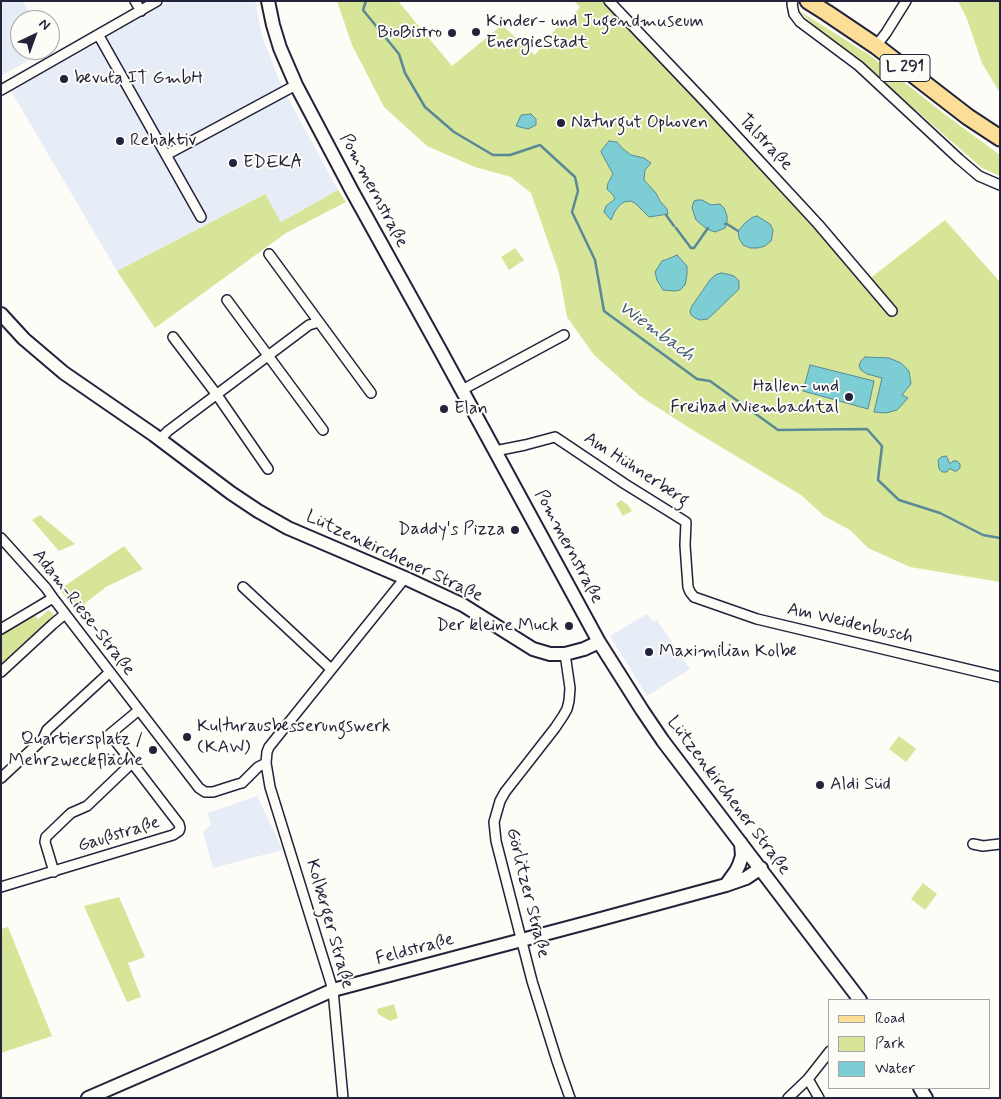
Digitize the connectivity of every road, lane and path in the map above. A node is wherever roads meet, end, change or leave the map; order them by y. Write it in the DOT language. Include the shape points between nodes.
graph roads {
  1 [pos="135,1"];
  2 [pos="158,1"];
  3 [pos="268,1"];
  4 [pos="609,1"];
  5 [pos="794,1"];
  6 [pos="808,1"];
  7 [pos="906,1"];
  8 [pos="141,11"];
  9 [pos="99,36"];
  10 [pos="876,46"];
  11 [pos="296,85"];
  12 [pos="1,90"];
  13 [pos="1000,138"];
  14 [pos="166,155"];
  15 [pos="1000,185"];
  16 [pos="201,217"];
  17 [pos="270,254"];
  18 [pos="227,300"];
  19 [pos="892,311"];
  20 [pos="1,314"];
  21 [pos="319,322"];
  22 [pos="564,335"];
  23 [pos="173,337"];
  24 [pos="269,356"];
  25 [pos="462,390"];
  26 [pos="371,393"];
  27 [pos="217,395"];
  28 [pos="323,430"];
  29 [pos="159,440"];
  30 [pos="495,451"];
  31 [pos="268,469"];
  32 [pos="1,538"];
  33 [pos="405,578"];
  34 [pos="243,588"];
  35 [pos="694,597"];
  36 [pos="53,598"];
  37 [pos="65,614"];
  38 [pos="1,630"];
  39 [pos="599,642"];
  40 [pos="565,654"];
  41 [pos="331,669"];
  42 [pos="1,672"];
  43 [pos="110,672"];
  44 [pos="1000,677"];
  45 [pos="139,710"];
  46 [pos="266,763"];
  47 [pos="132,764"];
  48 [pos="1,778"];
  49 [pos="741,842"];
  50 [pos="973,844"];
  51 [pos="1000,844"];
  52 [pos="761,868"];
  53 [pos="54,872"];
  54 [pos="726,885"];
  55 [pos="1,887"];
  56 [pos="522,940"];
  57 [pos="333,990"];
  58 [pos="859,999"];
  59 [pos="828,1054"];
  60 [pos="808,1079"];
  61 [pos="88,1098"];
  62 [pos="343,1098"];
  63 [pos="570,1098"];
  64 [pos="788,1098"];
  65 [pos="819,1098"];
  1 -- 8 [label="street"];
  2 -- 8 [label="street"];
  3 -- 11 [label="main road, Pommernstraße" via="280,48"];
  4 -- 19 [label="street, Talstraße" via="818,224"];
  5 -- 15 [label="street" via="794,14 800,22 859,66 979,176"];
  6 -- 10 [label="main road, L 291"];
  7 -- 10 [label="street"];
  8 -- 9 [label="street"];
  9 -- 12 [label="street"];
  9 -- 14 [label="street"];
  10 -- 13 [label="main road, L 291"];
  11 -- 14 [label="street"];
  11 -- 25 [label="main road, Pommernstraße"];
  14 -- 16 [label="street"];
  17 -- 21 [label="street"];
  18 -- 24 [label="street"];
  20 -- 29 [label="main road, Lützenkirchener Straße" via="24,339 64,373"];
  21 -- 24 [label="street" via="309,325"];
  21 -- 26 [label="street"];
  22 -- 25 [label="street"];
  23 -- 27 [label="street"];
  24 -- 27 [label="street"];
  24 -- 28 [label="street"];
  25 -- 30 [label="main road, Pommernstraße"];
  27 -- 29 [label="street"];
  27 -- 31 [label="street"];
  29 -- 33 [label="main road, Lützenkirchener Straße" via="231,493 288,528"];
  30 -- 35 [label="street, Am Hühnerberg" via="555,437 686,522 688,587"];
  30 -- 39 [label="main road, Pommernstraße"];
  32 -- 36 [label="street, Adam-Riese-Straße"];
  33 -- 40 [label="main road, Lützenkirchener Straße" via="464,605 526,646 550,654"];
  33 -- 41 [label="street, Kolberger Straße"];
  34 -- 41 [label="street"];
  35 -- 44 [label="street, Am Weidenbusch" via="757,619"];
  36 -- 37 [label="street, Adam-Riese-Straße"];
  36 -- 38 [label="street"];
  37 -- 42 [label="street"];
  37 -- 43 [label="street, Adam-Riese-Straße"];
  39 -- 40 [label="main road, Lützenkirchener Straße" via="584,650"];
  39 -- 49 [label="main road, Lützenkirchener Straße" via="663,741"];
  40 -- 56 [label="street, Görlitzer Straße" via="570,688 567,708 504,792 494,822"];
  41 -- 46 [label="street, Kolberger Straße" via="269,747"];
  43 -- 45 [label="street, Adam-Riese-Straße"];
  43 -- 48 [label="street"];
  45 -- 46 [label="street" via="205,792 242,782"];
  45 -- 47 [label="street, Gaußstraße" via="110,734"];
  46 -- 57 [label="street, Kolberger Straße" via="270,787"];
  47 -- 53 [label="street" via="86,806 71,814 46,836 44,842"];
  47 -- 53 [label="street, Gaußstraße" via="179,824 179,831"];
  49 -- 52 [label="main road, Lützenkirchener Straße"];
  49 -- 54 [label="main road" via="739,865"];
  50 -- 51 [label="street"];
  52 -- 54 [label="main road, Feldstraße"];
  52 -- 58 [label="main road, Lützenkirchener Straße"];
  53 -- 55 [label="street, Gaußstraße"];
  54 -- 56 [label="main road, Feldstraße"];
  56 -- 57 [label="main road, Feldstraße"];
  56 -- 63 [label="street, Görlitzer Straße" via="537,998"];
  57 -- 61 [label="main road, Feldstraße"];
  57 -- 62 [label="street, Kolberger Straße"];
  59 -- 60 [label="street"];
  60 -- 64 [label="street"];
  60 -- 65 [label="street"];
}
